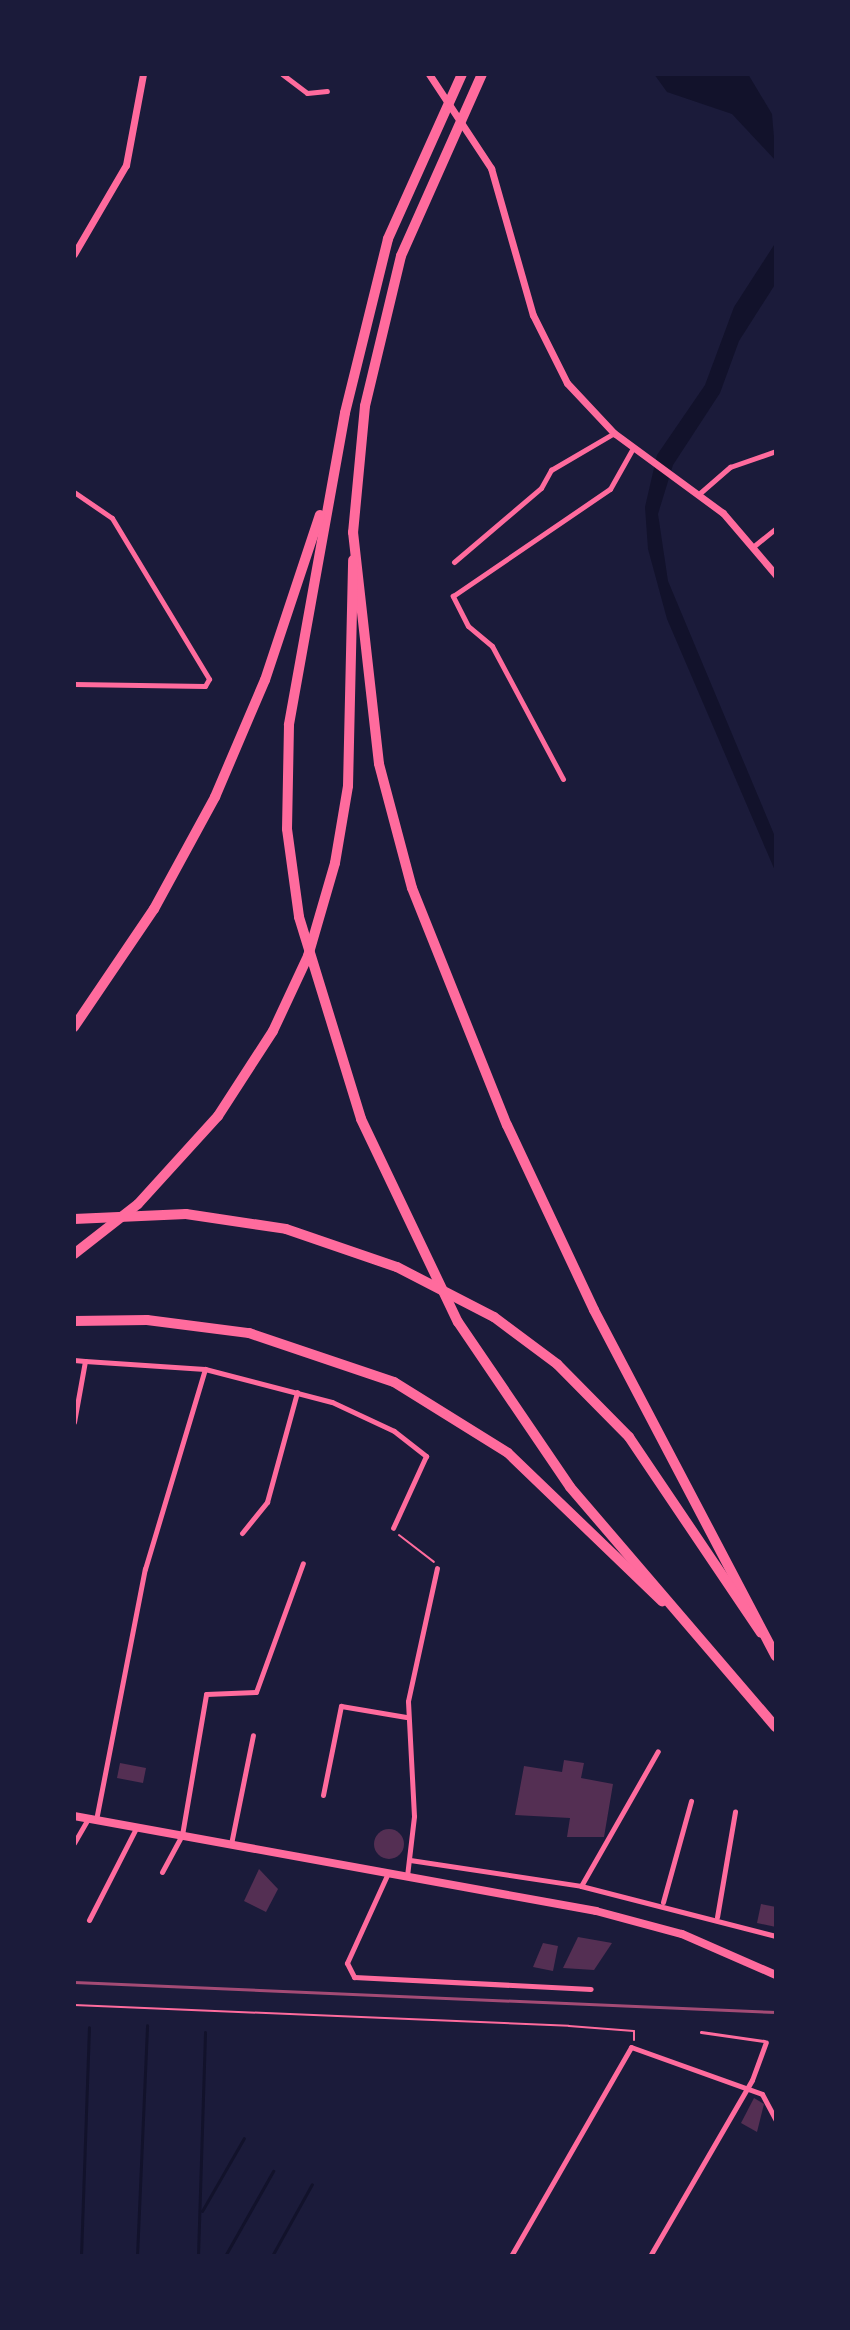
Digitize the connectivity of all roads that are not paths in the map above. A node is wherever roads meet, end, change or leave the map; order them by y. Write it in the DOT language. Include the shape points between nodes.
graph roads {
  1 [pos="143,74"];
  2 [pos="282,74"];
  3 [pos="429,74"];
  4 [pos="462,74"];
  5 [pos="482,74"];
  6 [pos="327,91"];
  7 [pos="74,254"];
  8 [pos="614,433"];
  9 [pos="633,448"];
  10 [pos="776,451"];
  11 [pos="74,492"];
  12 [pos="700,493"];
  13 [pos="329,495"];
  14 [pos="776,528"];
  15 [pos="353,532"];
  16 [pos="754,546"];
  17 [pos="454,562"];
  18 [pos="776,575"];
  19 [pos="74,684"];
  20 [pos="563,779"];
  21 [pos="74,1027"];
  22 [pos="74,1219"];
  23 [pos="74,1254"];
  24 [pos="74,1321"];
  25 [pos="74,1360"];
  26 [pos="85,1361"];
  27 [pos="205,1369"];
  28 [pos="297,1392"];
  29 [pos="74,1422"];
  30 [pos="393,1528"];
  31 [pos="242,1533"];
  32 [pos="303,1563"];
  33 [pos="437,1568"];
  34 [pos="668,1603"];
  35 [pos="776,1656"];
  36 [pos="406,1717"];
  37 [pos="776,1727"];
  38 [pos="253,1735"];
  39 [pos="658,1751"];
  40 [pos="323,1795"];
  41 [pos="691,1801"];
  42 [pos="735,1812"];
  43 [pos="74,1816"];
  44 [pos="92,1819"];
  45 [pos="136,1827"];
  46 [pos="182,1835"];
  47 [pos="74,1843"];
  48 [pos="231,1844"];
  49 [pos="410,1860"];
  50 [pos="162,1872"];
  51 [pos="389,1872"];
  52 [pos="407,1876"];
  53 [pos="581,1886"];
  54 [pos="663,1902"];
  55 [pos="717,1917"];
  56 [pos="89,1920"];
  57 [pos="776,1936"];
  58 [pos="776,1974"];
  59 [pos="591,1989"];
  60 [pos="701,2032"];
  61 [pos="766,2042"];
  62 [pos="746,2091"];
  63 [pos="776,2120"];
  64 [pos="511,2256"];
  65 [pos="650,2256"];
  1 -- 7 [label="street" via="126,165"];
  2 -- 6 [label="street" via="307,93"];
  3 -- 8 [label="street" via="481,148 541,337 575,395"];
  4 -- 13 [label="highway" via="380,263"];
  5 -- 15 [label="highway" via="438,161 394,280 365,406"];
  8 -- 9 [label="street"];
  8 -- 17 [label="street" via="551,470"];
  9 -- 12 [label="street"];
  9 -- 20 [label="street" via="610,489 453,596 468,626 492,646"];
  10 -- 12 [label="street" via="730,467"];
  11 -- 19 [label="street" via="112,518 209,679 205,686"];
  12 -- 16 [label="street"];
  13 -- 21 [label="highway" via="226,774 154,909"];
  13 -- 34 [label="highway" via="286,752 287,829 299,917 320,997 365,1131 432,1277 540,1447"];
  14 -- 16 [label="street"];
  15 -- 23 [label="highway" via="348,786 335,863 308,956 273,1031 210,1127 138,1204"];
  15 -- 35 [label="highway" via="379,764 443,972 571,1264"];
  16 -- 18 [label="street"];
  22 -- 35 [label="highway" via="201,1215 286,1229 397,1267 472,1304 557,1364 629,1437"];
  24 -- 34 [label="highway" via="172,1322 249,1333 394,1382 508,1453 647,1592"];
  25 -- 26 [label="street"];
  26 -- 27 [label="street"];
  26 -- 29 [label="street"];
  27 -- 28 [label="street"];
  27 -- 44 [label="street" via="145,1569"];
  28 -- 30 [label="street" via="369,1418 426,1456"];
  28 -- 31 [label="street" via="267,1502"];
  32 -- 46 [label="street" via="256,1692 206,1694"];
  33 -- 36 [label="street"];
  34 -- 37 [label="highway"];
  36 -- 40 [label="street" via="341,1706"];
  36 -- 49 [label="street"];
  38 -- 48 [label="street"];
  39 -- 53 [label="street"];
  41 -- 54 [label="street"];
  42 -- 55 [label="street"];
  43 -- 44 [label="main road"];
  44 -- 45 [label="main road"];
  44 -- 47 [label="street"];
  45 -- 46 [label="main road"];
  45 -- 56 [label="street"];
  46 -- 48 [label="main road"];
  46 -- 50 [label="street"];
  48 -- 51 [label="main road"];
  49 -- 52 [label="street"];
  49 -- 53 [label="street"];
  51 -- 52 [label="main road"];
  51 -- 59 [label="street" via="347,1963 354,1977"];
  52 -- 58 [label="main road" via="642,1922"];
  53 -- 54 [label="street"];
  54 -- 55 [label="street"];
  55 -- 57 [label="street"];
  60 -- 61 [label="lane"];
  61 -- 62 [label="street"];
  62 -- 63 [label="street" via="767,2098"];
  62 -- 64 [label="street" via="634,2045"];
  62 -- 65 [label="street"];
}
